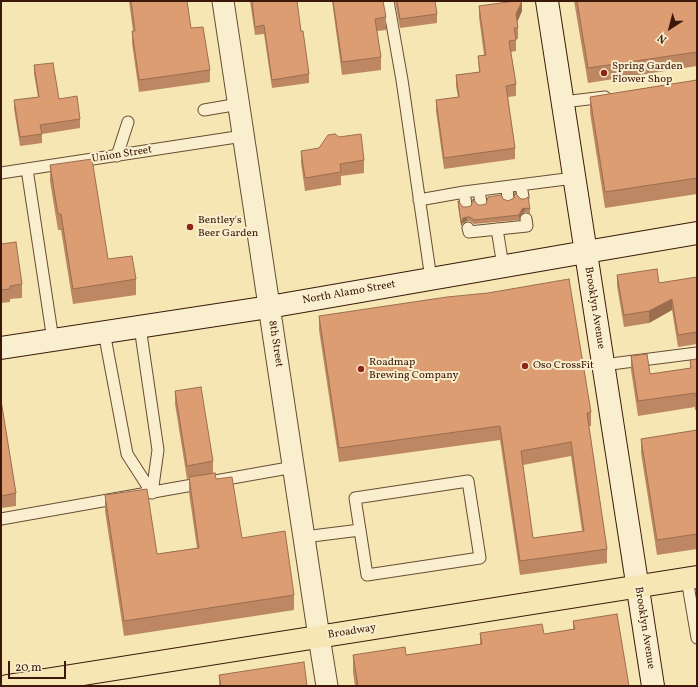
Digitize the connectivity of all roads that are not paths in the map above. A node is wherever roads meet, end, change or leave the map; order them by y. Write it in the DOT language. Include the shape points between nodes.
graph roads {
  1 [pos="223,1"];
  2 [pos="388,1"];
  3 [pos="547,1"];
  4 [pos="615,96"];
  5 [pos="563,102"];
  6 [pos="238,104"];
  7 [pos="204,110"];
  8 [pos="128,122"];
  9 [pos="243,136"];
  10 [pos="117,156"];
  11 [pos="27,170"];
  12 [pos="1,173"];
  13 [pos="574,178"];
  14 [pos="521,185"];
  15 [pos="506,187"];
  16 [pos="479,190"];
  17 [pos="464,192"];
  18 [pos="523,197"];
  19 [pos="508,199"];
  20 [pos="419,200"];
  21 [pos="481,203"];
  22 [pos="466,205"];
  23 [pos="526,219"];
  24 [pos="468,228"];
  25 [pos="497,229"];
  26 [pos="697,233"];
  27 [pos="586,252"];
  28 [pos="503,266"];
  29 [pos="431,278"];
  30 [pos="269,307"];
  31 [pos="140,327"];
  32 [pos="104,332"];
  33 [pos="53,340"];
  34 [pos="1,348"];
  35 [pos="697,353"];
  36 [pos="603,365"];
  37 [pos="294,467"];
  38 [pos="152,492"];
  39 [pos="1,519"];
  40 [pos="360,530"];
  41 [pos="304,537"];
  42 [pos="692,578"];
  43 [pos="637,586"];
  44 [pos="319,637"];
  45 [pos="697,638"];
  46 [pos="7,686"];
  47 [pos="327,686"];
  48 [pos="653,686"];
  1 -- 6 [label="street, 8th Street"];
  2 -- 20 [label="lane"];
  3 -- 5 [label="street, Brooklyn Avenue"];
  4 -- 5 [label="lane"];
  5 -- 13 [label="street, Brooklyn Avenue"];
  6 -- 7 [label="lane"];
  6 -- 9 [label="street, 8th Street"];
  8 -- 10 [label="lane"];
  9 -- 10 [label="lane, Union Street"];
  9 -- 30 [label="street, 8th Street"];
  10 -- 11 [label="lane, Union Street"];
  11 -- 12 [label="lane, Union Street"];
  11 -- 33 [label="lane"];
  13 -- 14 [label="lane"];
  13 -- 27 [label="street, Brooklyn Avenue"];
  14 -- 15 [label="lane"];
  14 -- 18 [label="lane"];
  15 -- 16 [label="lane"];
  15 -- 19 [label="lane"];
  16 -- 17 [label="lane"];
  16 -- 21 [label="lane"];
  17 -- 20 [label="lane"];
  17 -- 22 [label="lane"];
  20 -- 29 [label="lane"];
  23 -- 25 [label="lane" via="526,226 511,224"];
  24 -- 25 [label="lane" via="469,232 485,228"];
  25 -- 28 [label="lane"];
  26 -- 27 [label="street, North Alamo Street"];
  27 -- 28 [label="street, North Alamo Street"];
  27 -- 36 [label="street, Brooklyn Avenue"];
  28 -- 29 [label="street, North Alamo Street"];
  29 -- 30 [label="street, North Alamo Street"];
  30 -- 31 [label="street, North Alamo Street"];
  30 -- 37 [label="street, 8th Street"];
  31 -- 32 [label="street, North Alamo Street"];
  31 -- 38 [label="lane" via="158,450"];
  32 -- 33 [label="street, North Alamo Street"];
  32 -- 38 [label="lane" via="127,454"];
  33 -- 34 [label="street, North Alamo Street"];
  35 -- 36 [label="lane"];
  36 -- 43 [label="street, Brooklyn Avenue"];
  37 -- 38 [label="lane"];
  37 -- 41 [label="street, 8th Street"];
  38 -- 39 [label="lane"];
  40 -- 40 [label="lane" via="367,575 480,558 468,482 356,498"];
  40 -- 41 [label="lane"];
  41 -- 44 [label="street, 8th Street"];
  42 -- 43 [label="main road, Broadway"];
  42 -- 45 [label="lane"];
  43 -- 44 [label="main road, Broadway"];
  43 -- 48 [label="street, Brooklyn Avenue"];
  44 -- 46 [label="main road, Broadway"];
  44 -- 47 [label="street, 8th Street"];
}
